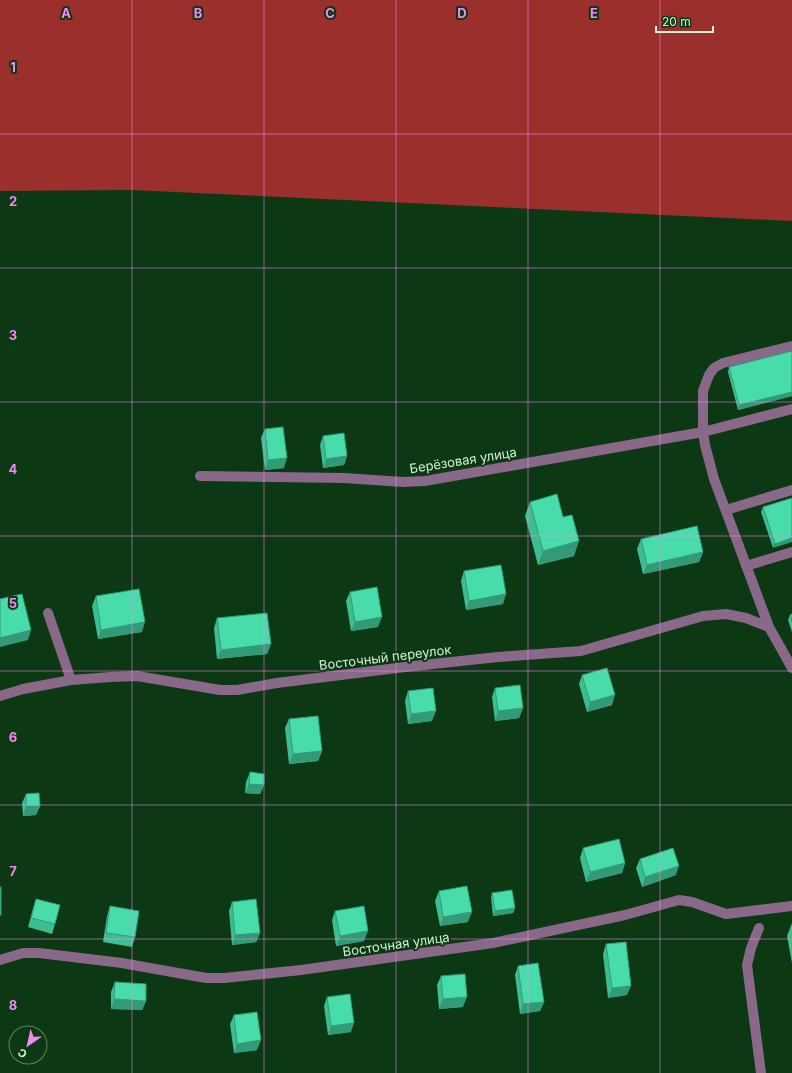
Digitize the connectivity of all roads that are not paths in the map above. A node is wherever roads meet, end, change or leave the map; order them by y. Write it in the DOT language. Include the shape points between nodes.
graph roads {
  1 [pos="792,346"];
  2 [pos="792,409"];
  3 [pos="703,432"];
  4 [pos="200,476"];
  5 [pos="792,490"];
  6 [pos="726,510"];
  7 [pos="792,552"];
  8 [pos="746,566"];
  9 [pos="48,613"];
  10 [pos="769,627"];
  11 [pos="792,668"];
  12 [pos="71,680"];
  13 [pos="0,696"];
  14 [pos="792,906"];
  15 [pos="759,928"];
  16 [pos="0,960"];
  17 [pos="761,1073"];
  1 -- 3 [label="street" via="723,363 714,368 703,391"];
  2 -- 3 [label="street, Берёзовая улица"];
  3 -- 4 [label="street, Берёзовая улица" via="425,481"];
  3 -- 6 [label="street" via="714,479"];
  5 -- 6 [label="street"];
  6 -- 8 [label="street"];
  7 -- 8 [label="street"];
  8 -- 10 [label="street"];
  9 -- 12 [label="street"];
  10 -- 11 [label="street"];
  10 -- 12 [label="street, Восточный переулок" via="726,614 703,616 581,651 413,667 237,690 220,690 136,676"];
  12 -- 13 [label="street, Восточный переулок"];
  14 -- 16 [label="street, Восточная улица" via="726,914 679,900 625,915 493,943 301,970 224,978 206,978 122,962 39,953 22,953"];
  15 -- 17 [label="street" via="750,948 747,964"];
}
